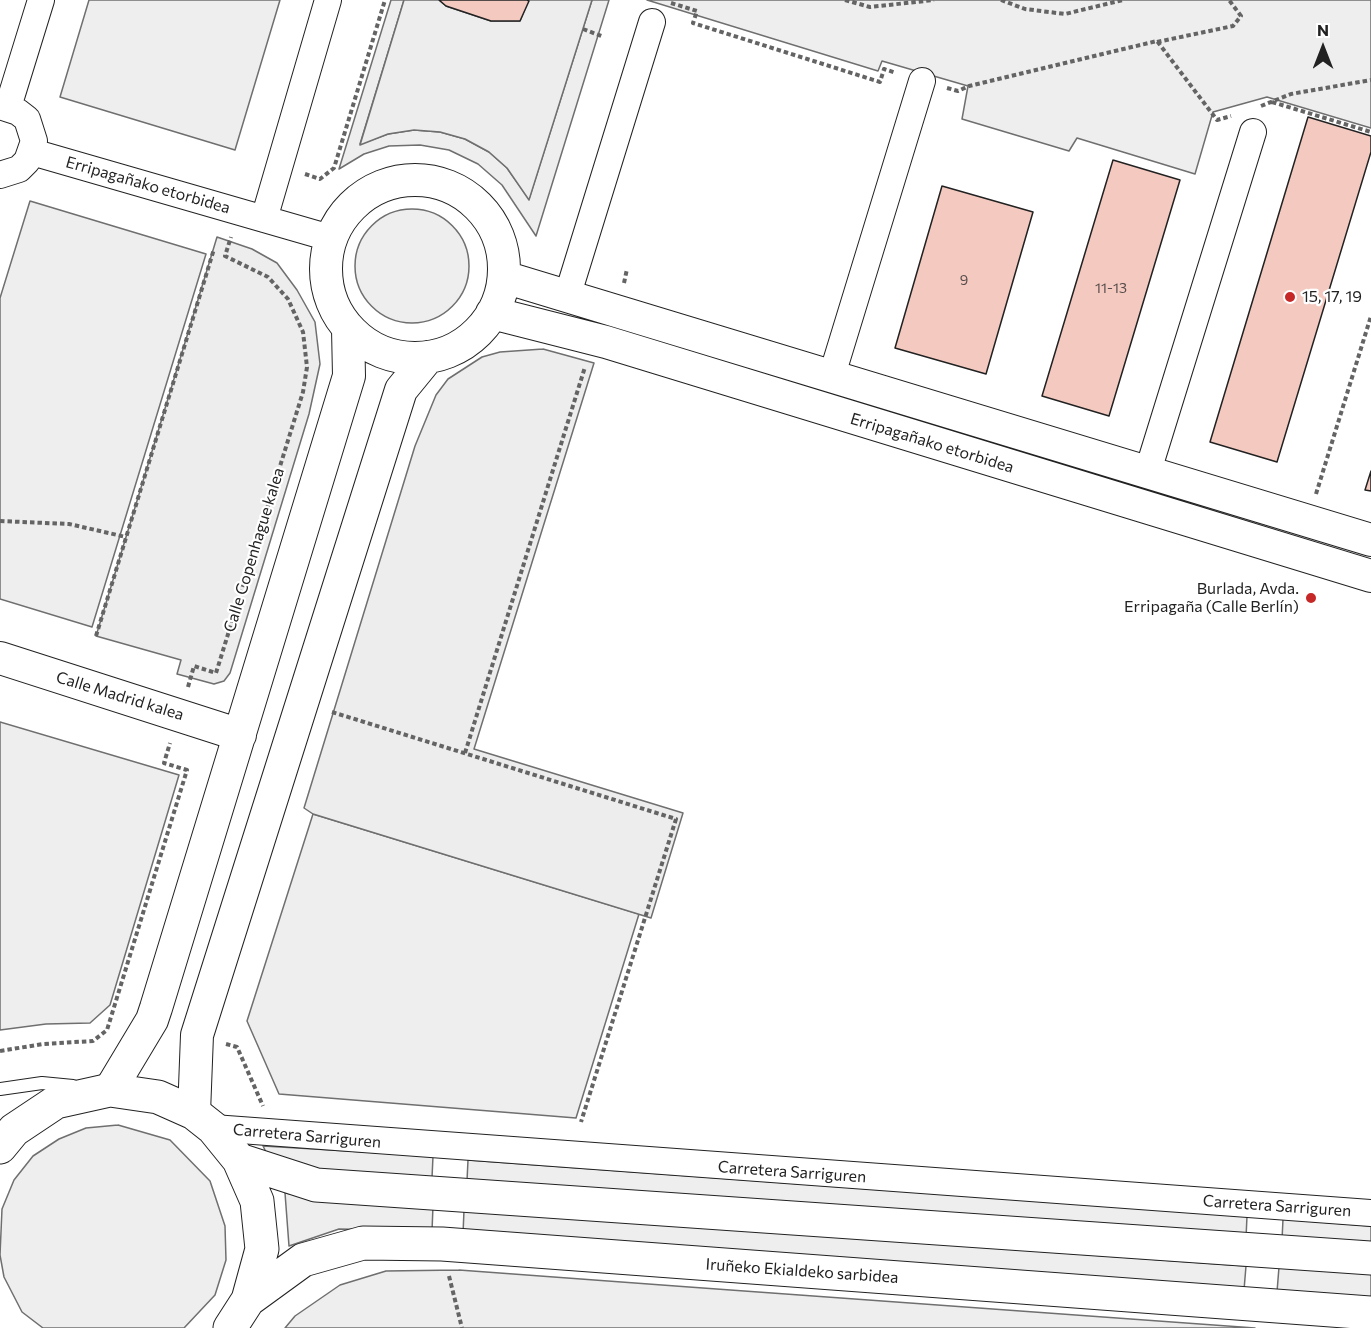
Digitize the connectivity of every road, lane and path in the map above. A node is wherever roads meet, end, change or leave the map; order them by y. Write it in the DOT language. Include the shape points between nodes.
graph roads {
  1 [pos="41,0"];
  2 [pos="328,0"];
  3 [pos="385,0"];
  4 [pos="845,0"];
  5 [pos="934,0"];
  6 [pos="1001,0"];
  7 [pos="1123,0"];
  8 [pos="1229,0"];
  9 [pos="657,11"];
  10 [pos="583,29"];
  11 [pos="604,37"];
  12 [pos="1157,42"];
  13 [pos="1371,80"];
  14 [pos="922,81"];
  15 [pos="1272,102"];
  16 [pos="4,107"];
  17 [pos="1259,107"];
  18 [pos="1246,123"];
  19 [pos="1371,132"];
  20 [pos="32,152"];
  21 [pos="277,166"];
  22 [pos="0,175"];
  23 [pos="239,211"];
  24 [pos="264,219"];
  25 [pos="330,238"];
  26 [pos="214,249"];
  27 [pos="504,277"];
  28 [pos="567,297"];
  29 [pos="492,313"];
  30 [pos="1371,316"];
  31 [pos="348,329"];
  32 [pos="428,357"];
  33 [pos="587,361"];
  34 [pos="832,375"];
  35 [pos="1147,474"];
  36 [pos="1315,498"];
  37 [pos="0,521"];
  38 [pos="126,537"];
  39 [pos="1371,540"];
  40 [pos="1371,576"];
  41 [pos="96,636"];
  42 [pos="0,658"];
  43 [pos="332,712"];
  44 [pos="179,714"];
  45 [pos="240,735"];
  46 [pos="465,753"];
  47 [pos="0,1051"];
  48 [pos="0,1089"];
  49 [pos="110,1090"];
  50 [pos="203,1121"];
  51 [pos="581,1122"];
  52 [pos="0,1147"];
  53 [pos="239,1160"];
  54 [pos="1371,1213"];
  55 [pos="1371,1258"];
  56 [pos="446,1272"];
  57 [pos="248,1300"];
  58 [pos="1371,1313"];
  59 [pos="230,1328"];
  60 [pos="462,1328"];
  1 -- 16 [label="street"];
  2 -- 21 [label="street"];
  3 -- 21 [label="path" via="334,168 320,179"];
  4 -- 5 [label="path" via="870,7"];
  6 -- 7 [label="path" via="1025,9 1065,14"];
  8 -- 12 [label="path" via="1241,16 1233,26"];
  9 -- 14 [label="path" via="697,11 693,23 880,82 884,69"];
  9 -- 28 [label="street"];
  10 -- 11 [label="path"];
  12 -- 14 [label="path" via="958,91"];
  12 -- 18 [label="path" via="1217,120"];
  13 -- 15 [label="path" via="1313,89"];
  14 -- 34 [label="street"];
  15 -- 17 [label="path"];
  15 -- 19 [label="path"];
  16 -- 20 [label="street" via="27,119 34,141"];
  18 -- 35 [label="street"];
  20 -- 22 [label="street" via="19,168"];
  20 -- 23 [label="street, Erripagañako etorbidea"];
  21 -- 24 [label="street"];
  23 -- 24 [label="street, Erripagañako etorbidea"];
  23 -- 44 [label="path, Calle Copenhague kalea" via="225,256 268,277 288,299 303,332 307,366 303,392 216,672 194,666"];
  24 -- 25 [label="street, Erripagañako etorbidea"];
  25 -- 27 [label="street" via="345,213 365,194 392,182 448,186 473,201 491,222 502,249"];
  25 -- 31 [label="street" via="325,262 327,286"];
  26 -- 38 [label="path"];
  27 -- 28 [label="street"];
  27 -- 29 [label="street"];
  28 -- 34 [label="street"];
  29 -- 32 [label="street" via="476,334 453,349"];
  29 -- 40 [label="street, Erripagañako etorbidea" via="606,342"];
  30 -- 36 [label="path"];
  31 -- 32 [label="street" via="371,347 399,357"];
  31 -- 45 [label="street" via="349,376"];
  32 -- 50 [label="street" via="402,390 197,1035"];
  33 -- 46 [label="path"];
  34 -- 35 [label="street"];
  35 -- 39 [label="street"];
  37 -- 38 [label="path" via="69,524"];
  38 -- 41 [label="path"];
  42 -- 44 [label="street, Calle Madrid kalea"];
  43 -- 46 [label="path"];
  44 -- 45 [label="street, Calle Madrid kalea"];
  44 -- 47 [label="path, Calle Copenhague kalea" via="164,763 187,770 107,1030 93,1041"];
  45 -- 49 [label="street" via="152,1020"];
  46 -- 51 [label="path" via="676,819"];
  48 -- 49 [label="lane" via="42,1083"];
  49 -- 50 [label="highway" via="158,1097"];
  49 -- 52 [label="highway" via="56,1102 14,1130"];
  50 -- 53 [label="highway"];
  50 -- 54 [label="street, Carretera Sarriguren"];
  53 -- 55 [label="highway" via="316,1185"];
  53 -- 57 [label="highway" via="257,1202 262,1249"];
  56 -- 60 [label="path" via="452,1280"];
  57 -- 58 [label="highway, Iruñeko Ekialdeko sarbidea" via="303,1260 363,1244 442,1244"];
  57 -- 59 [label="highway"];
}
